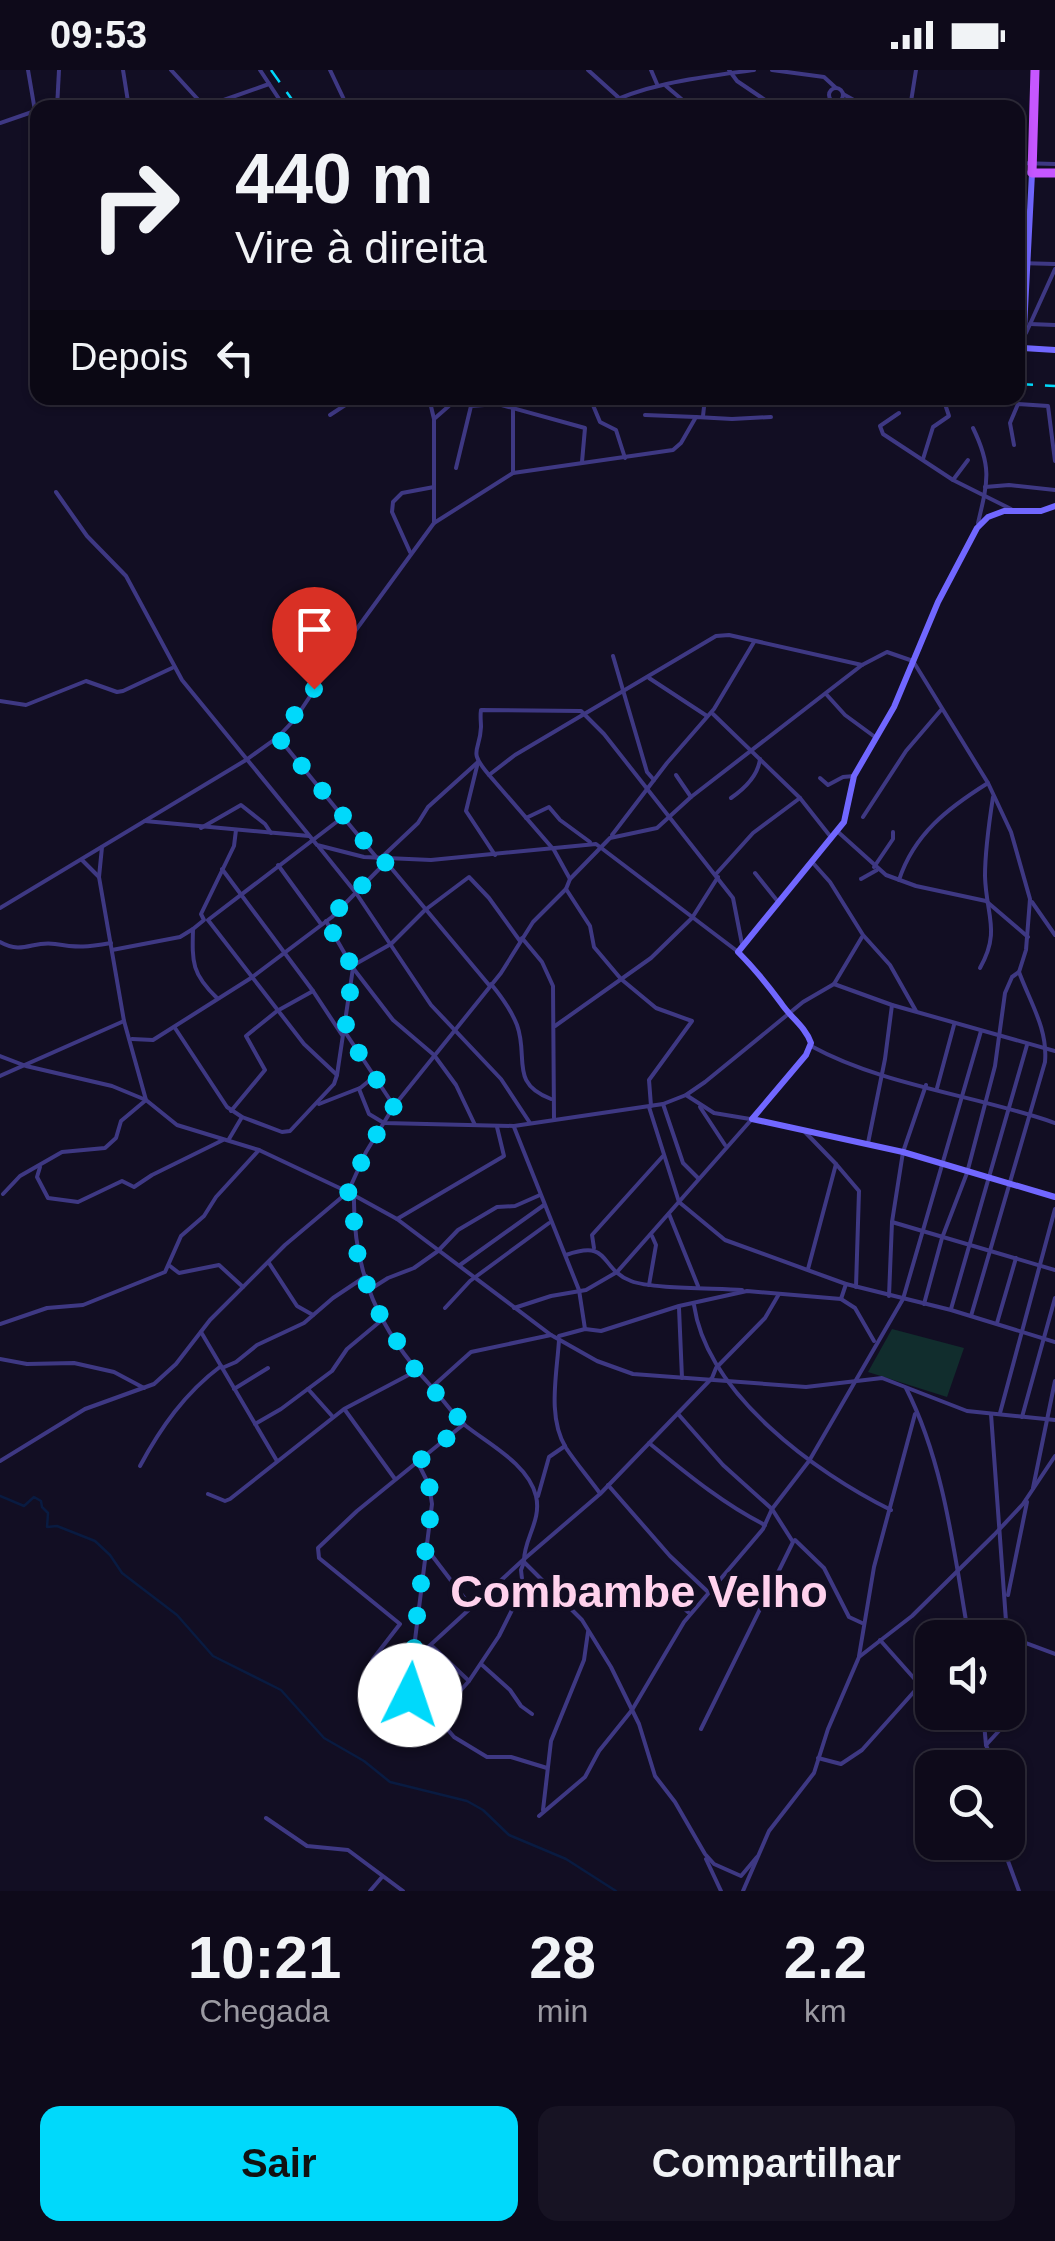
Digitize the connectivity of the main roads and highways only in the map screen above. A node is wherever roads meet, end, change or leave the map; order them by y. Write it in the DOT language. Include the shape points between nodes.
graph roads {
  1 [pos="1036,70"];
  2 [pos="1055,173"];
  1 -- 2 [label="main road" via="1032,168"];
}
